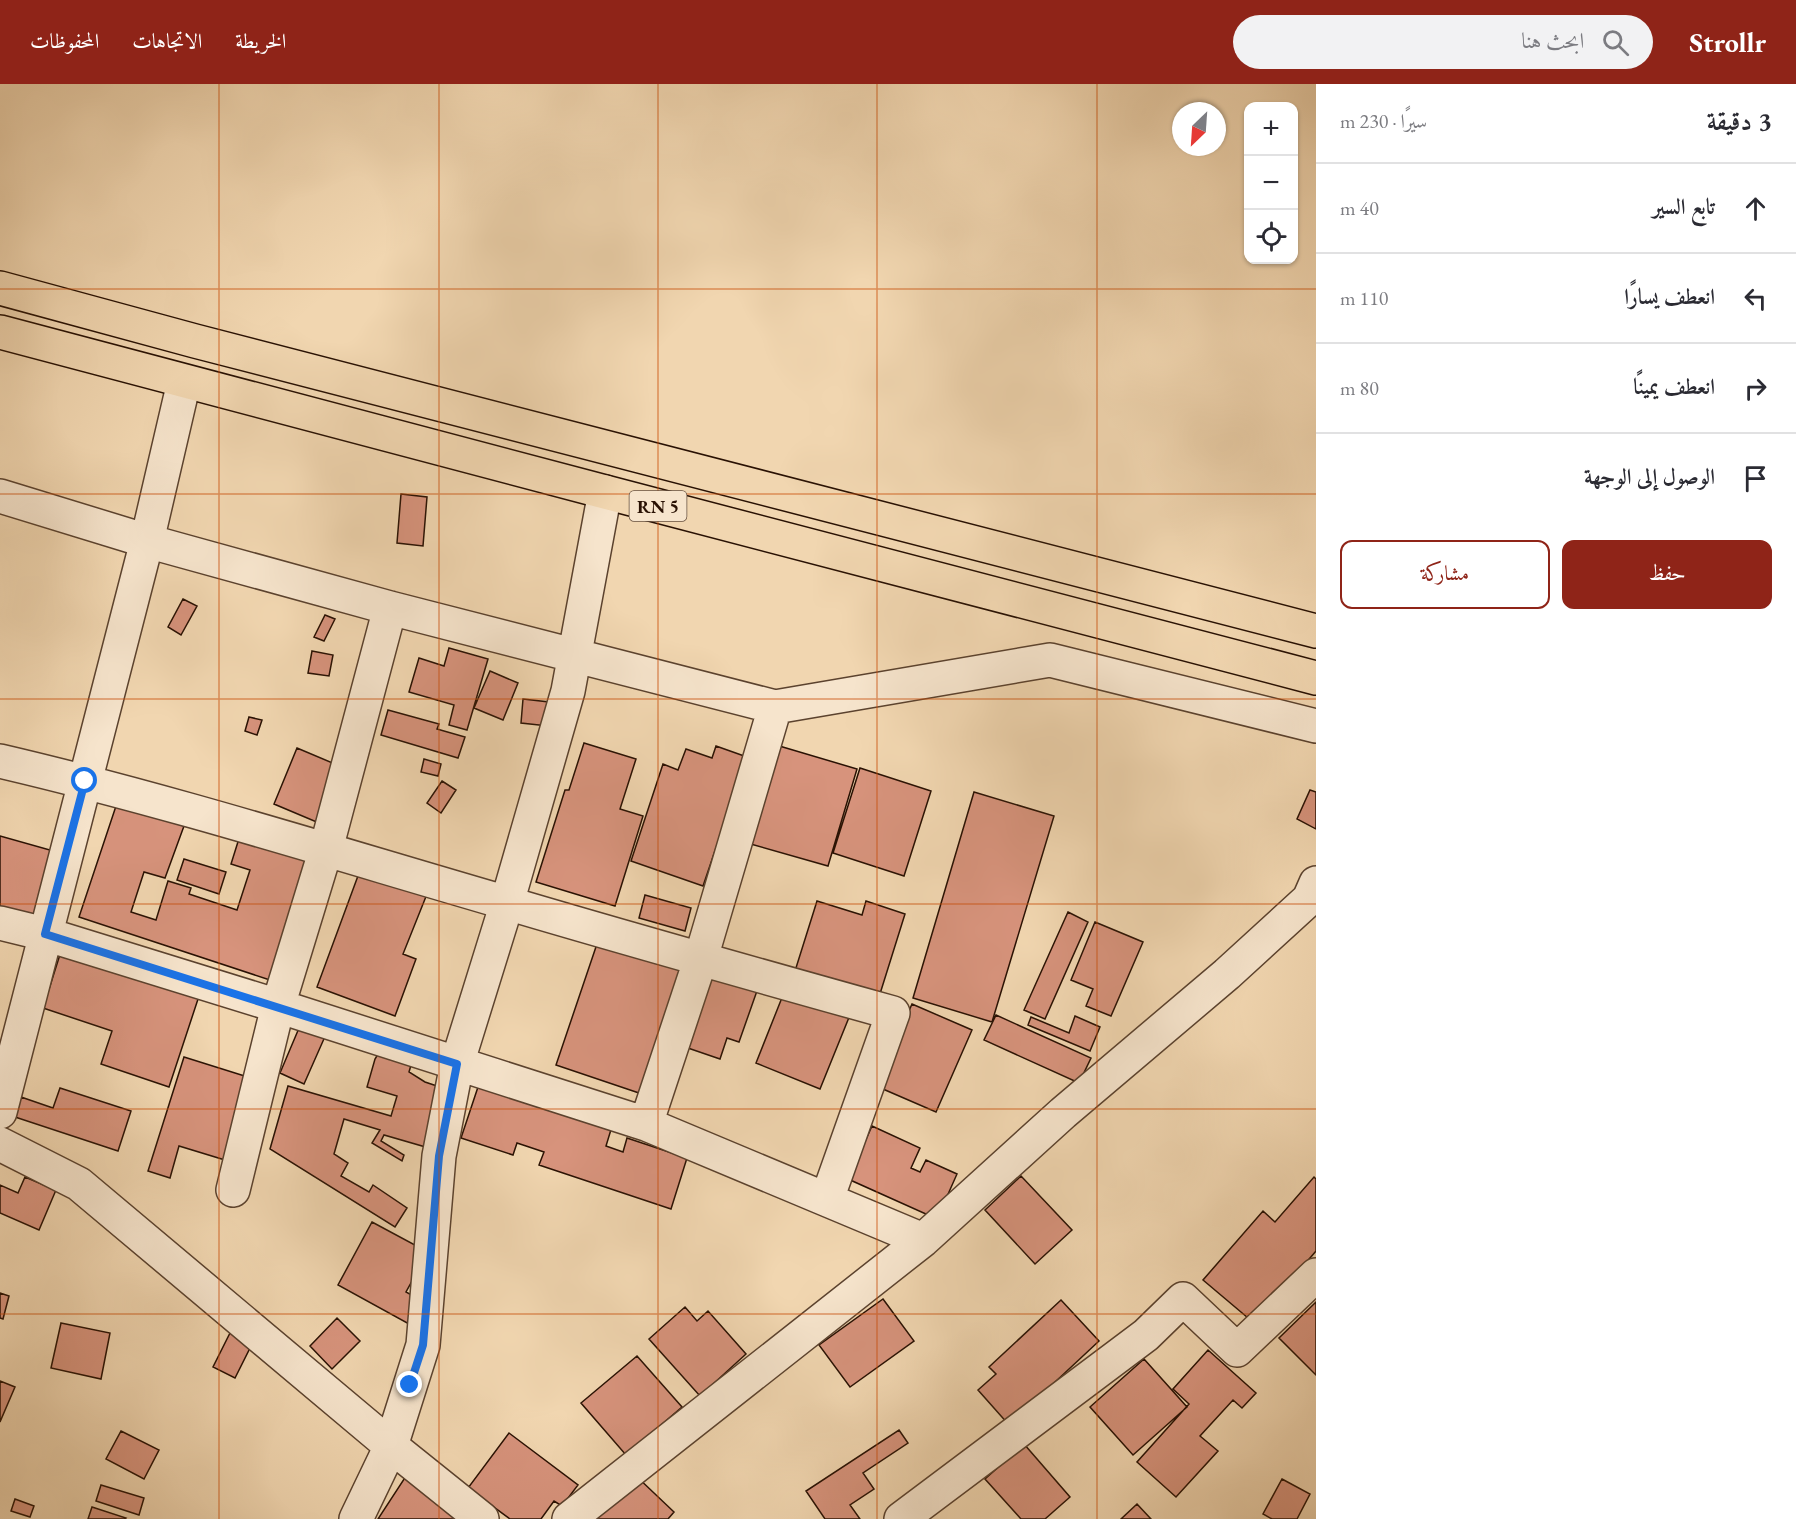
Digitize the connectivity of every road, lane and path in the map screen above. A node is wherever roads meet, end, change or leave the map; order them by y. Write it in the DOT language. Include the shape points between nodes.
graph roads {
  1 [pos="0,288"];
  2 [pos="0,332"];
  3 [pos="195,341"];
  4 [pos="184,382"];
  5 [pos="604,492"];
  6 [pos="0,496"];
  7 [pos="147,541"];
  8 [pos="390,608"];
  9 [pos="1316,631"];
  10 [pos="575,657"];
  11 [pos="1316,678"];
  12 [pos="775,707"];
  13 [pos="1316,726"];
  14 [pos="0,761"];
  15 [pos="85,781"];
  16 [pos="326,849"];
  17 [pos="1316,883"];
  18 [pos="507,903"];
  19 [pos="0,922"];
  20 [pos="45,934"];
  21 [pos="701,958"];
  22 [pos="278,1006"];
  23 [pos="457,1064"];
  24 [pos="0,1112"];
  25 [pos="646,1124"];
  26 [pos="0,1144"];
  27 [pos="233,1190"];
  28 [pos="827,1199"];
  29 [pos="923,1240"];
  30 [pos="1316,1275"];
  31 [pos="391,1446"];
  32 [pos="356,1519"];
  33 [pos="482,1519"];
  34 [pos="569,1519"];
  35 [pos="901,1519"];
  1 -- 3 [label="highway, RN 5"];
  2 -- 4 [label="highway, RN 5"];
  3 -- 4 [label="highway"];
  3 -- 9 [label="highway, RN 5"];
  4 -- 5 [label="highway, RN 5"];
  4 -- 7 [label="street"];
  5 -- 10 [label="street"];
  5 -- 11 [label="highway, RN 5"];
  6 -- 7 [label="street"];
  7 -- 8 [label="street"];
  7 -- 15 [label="street"];
  8 -- 10 [label="street"];
  8 -- 16 [label="street"];
  10 -- 12 [label="street"];
  10 -- 18 [label="street"];
  12 -- 13 [label="street" via="1050,660"];
  12 -- 21 [label="street"];
  14 -- 15 [label="street"];
  15 -- 16 [label="street"];
  15 -- 20 [label="street"];
  16 -- 18 [label="street"];
  16 -- 22 [label="street"];
  17 -- 29 [label="street" via="1309,899 1227,974 1063,1113"];
  18 -- 21 [label="street"];
  18 -- 23 [label="street"];
  19 -- 20 [label="street"];
  20 -- 22 [label="street"];
  20 -- 24 [label="street"];
  21 -- 25 [label="street"];
  21 -- 28 [label="street" via="892,1013"];
  22 -- 23 [label="street"];
  22 -- 27 [label="street"];
  23 -- 25 [label="street"];
  23 -- 31 [label="street" via="439,1156 423,1345"];
  25 -- 28 [label="street"];
  26 -- 31 [label="street" via="79,1184"];
  28 -- 29 [label="street"];
  29 -- 34 [label="street"];
  30 -- 35 [label="street" via="1237,1350 1183,1299 1146,1335"];
  31 -- 32 [label="street"];
  31 -- 33 [label="street"];
}
